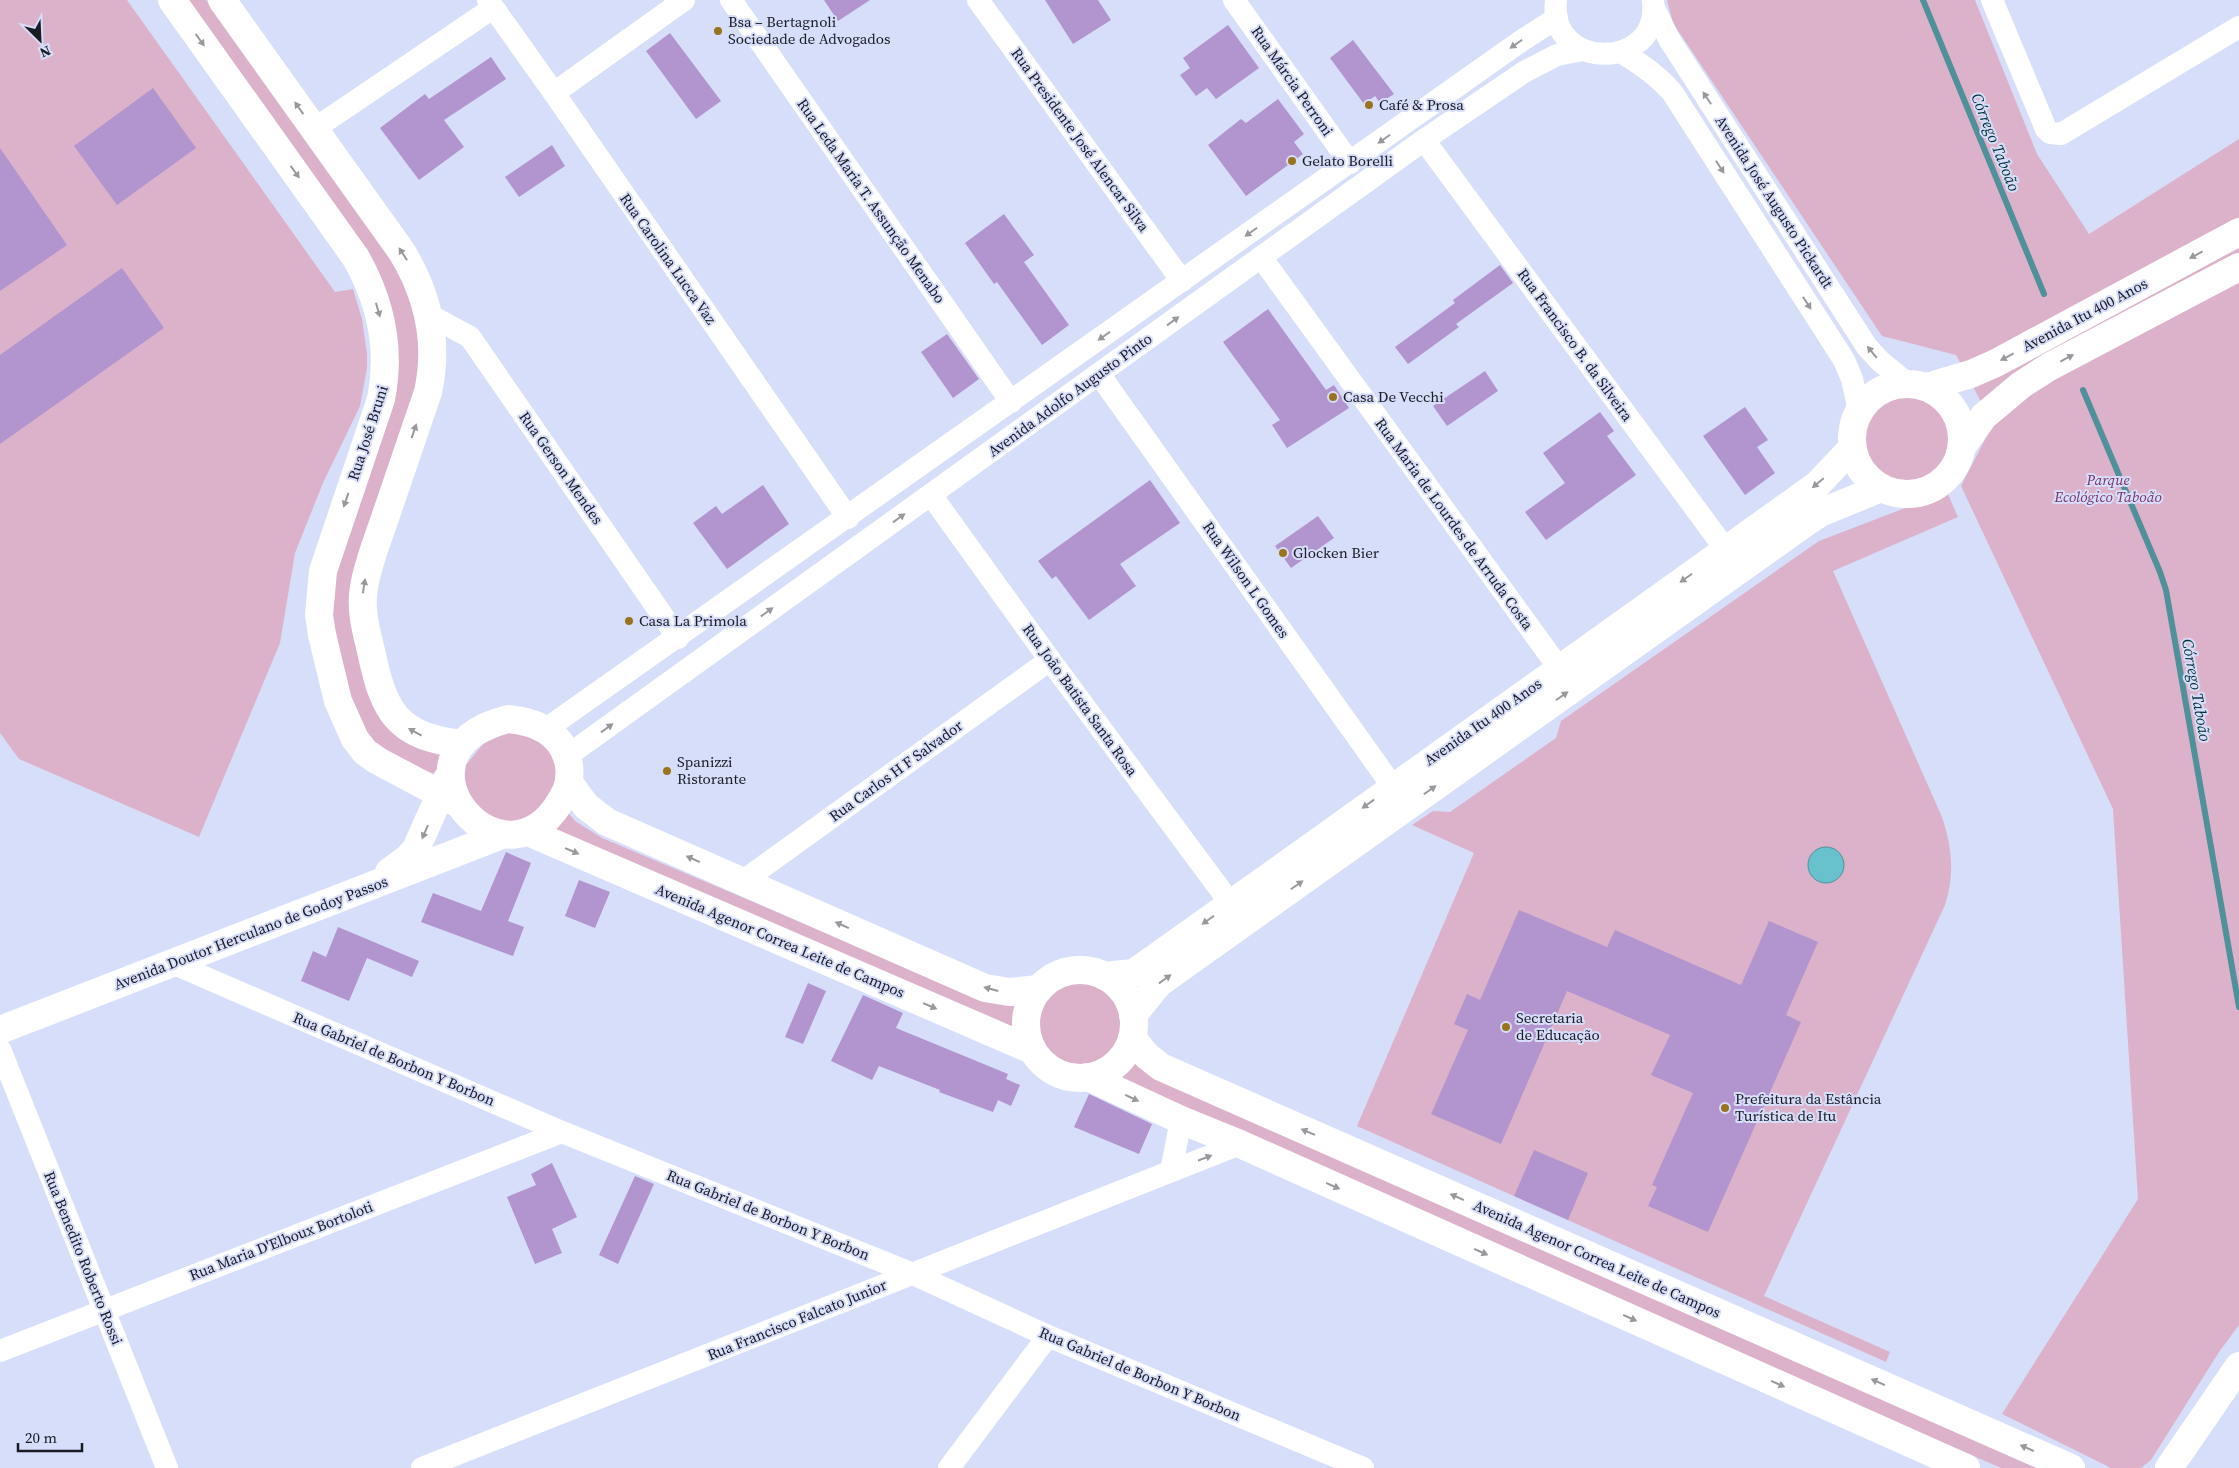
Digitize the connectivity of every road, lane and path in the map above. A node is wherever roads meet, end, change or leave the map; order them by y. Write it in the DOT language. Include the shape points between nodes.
graph roads {
  1 [pos="172,0"];
  2 [pos="222,0"];
  3 [pos="684,0"];
  4 [pos="732,0"];
  5 [pos="978,0"];
  6 [pos="1234,0"];
  7 [pos="1992,0"];
  8 [pos="490,4"];
  9 [pos="1653,4"];
  10 [pos="1557,9"];
  11 [pos="2239,27"];
  12 [pos="1582,50"];
  13 [pos="1621,52"];
  14 [pos="554,93"];
  15 [pos="314,129"];
  16 [pos="1424,140"];
  17 [pos="1350,163"];
  18 [pos="2239,232"];
  19 [pos="1261,257"];
  20 [pos="2239,267"];
  21 [pos="1182,281"];
  22 [pos="429,315"];
  23 [pos="1099,374"];
  24 [pos="1917,385"];
  25 [pos="1011,402"];
  26 [pos="1859,411"];
  27 [pos="1962,447"];
  28 [pos="1852,448"];
  29 [pos="1881,488"];
  30 [pos="931,495"];
  31 [pos="848,518"];
  32 [pos="1726,550"];
  33 [pos="678,638"];
  34 [pos="1050,660"];
  35 [pos="1559,668"];
  36 [pos="546,729"];
  37 [pos="462,744"];
  38 [pos="567,756"];
  39 [pos="570,784"];
  40 [pos="1393,787"];
  41 [pos="449,790"];
  42 [pos="515,833"];
  43 [pos="743,881"];
  44 [pos="360,890"];
  45 [pos="1230,904"];
  46 [pos="172,963"];
  47 [pos="1104,976"];
  48 [pos="1039,989"];
  49 [pos="1133,1027"];
  50 [pos="0,1030"];
  51 [pos="0,1049"];
  52 [pos="1032,1050"];
  53 [pos="1088,1078"];
  54 [pos="1181,1120"];
  55 [pos="562,1132"];
  56 [pos="1240,1144"];
  57 [pos="1170,1171"];
  58 [pos="913,1274"];
  59 [pos="104,1310"];
  60 [pos="1048,1336"];
  61 [pos="0,1351"];
  62 [pos="2239,1366"];
  63 [pos="167,1468"];
  64 [pos="422,1468"];
  65 [pos="949,1468"];
  66 [pos="1363,1468"];
  67 [pos="1966,1468"];
  68 [pos="2071,1468"];
  69 [pos="2170,1468"];
  1 -- 41 [label="street, Rua José Bruni, one-way" via="367,276 382,321 386,376 381,400 328,551 319,615 338,701 355,739 378,761"];
  15 -- 2 [label="street, one-way"];
  3 -- 14 [label="street"];
  4 -- 25 [label="street, Rua Leda Maria T. Assunção Menabo"];
  5 -- 21 [label="street, Rua Presidente José Alencar Silva"];
  6 -- 17 [label="street, Rua Márcia Perroni"];
  7 -- 11 [label="street" via="2046,129 2056,134 2061,134"];
  8 -- 14 [label="street, Rua Carolina Lucca Vaz"];
  8 -- 15 [label="street"];
  9 -- 13 [label="street" via="1647,31 1640,40"];
  24 -- 9 [label="street, Avenida José Augusto Pickardt, one-way" via="1880,362 1867,346 1669,39"];
  10 -- 12 [label="street" via="1566,36"];
  10 -- 17 [label="street, Avenida Adolfo Augusto Pinto, one-way" via="1514,46"];
  12 -- 13 [label="street" via="1601,55"];
  12 -- 16 [label="street, Avenida Adolfo Augusto Pinto" via="1557,55 1524,72"];
  13 -- 26 [label="street, Avenida José Augusto Pickardt, one-way" via="1646,67 1672,92 1844,360"];
  14 -- 31 [label="street, Rua Carolina Lucca Vaz"];
  22 -- 15 [label="street, one-way" via="413,271 402,252"];
  16 -- 19 [label="street, Avenida Adolfo Augusto Pinto"];
  16 -- 32 [label="street, Rua Francisco B. da Silveira"];
  17 -- 21 [label="street, Avenida Adolfo Augusto Pinto, one-way"];
  18 -- 24 [label="street, Avenida Itu 400 Anos, one-way" via="1996,363 1971,374"];
  23 -- 19 [label="street, Avenida Adolfo Augusto Pinto, one-way"];
  19 -- 35 [label="street, Rua Maria de Lourdes de Arruda Costa"];
  27 -- 20 [label="street, Avenida Itu 400 Anos, one-way" via="1984,416 2021,384"];
  21 -- 25 [label="street, Avenida Adolfo Augusto Pinto, one-way"];
  22 -- 33 [label="street, Rua Gerson Mendes" via="470,337"];
  37 -- 22 [label="street, one-way" via="424,737 406,727 394,715 378,685 362,603 367,570 428,392 433,346"];
  23 -- 30 [label="street, Avenida Adolfo Augusto Pinto"];
  23 -- 40 [label="street, Rua Wilson L Gomes"];
  24 -- 26 [label="street" via="1889,387 1880,391"];
  24 -- 27 [label="street" via="1947,401 1955,411"];
  25 -- 31 [label="street, Avenida Adolfo Augusto Pinto"];
  26 -- 28 [label="street" via="1852,429"];
  27 -- 29 [label="street" via="1954,469 1937,486 1914,494"];
  28 -- 29 [label="street" via="1859,468"];
  28 -- 32 [label="street, Avenida Itu 400 Anos, one-way" via="1817,485"];
  49 -- 29 [label="street, Avenida Itu 400 Anos, one-way" via="1159,983 1805,523 1820,513"];
  30 -- 34 [label="street, Rua João Batista Santa Rosa"];
  38 -- 30 [label="street, Avenida Adolfo Augusto Pinto, one-way"];
  31 -- 33 [label="street, Avenida Adolfo Augusto Pinto"];
  32 -- 35 [label="street, Avenida Itu 400 Anos, one-way"];
  33 -- 36 [label="street, Avenida Adolfo Augusto Pinto"];
  34 -- 43 [label="street, Rua Carlos H F Salvador"];
  34 -- 45 [label="street, Rua João Batista Santa Rosa"];
  35 -- 40 [label="street, Avenida Itu 400 Anos"];
  36 -- 37 [label="street" via="528,721 508,719 488,724"];
  36 -- 38 [label="street" via="559,741"];
  37 -- 41 [label="street"];
  38 -- 39 [label="street"];
  39 -- 42 [label="street" via="553,812"];
  43 -- 39 [label="street, one-way" via="607,822 586,806"];
  40 -- 45 [label="street, Avenida Itu 400 Anos, one-way"];
  41 -- 42 [label="street" via="466,815 480,825"];
  41 -- 44 [label="street, one-way" via="416,849 398,866"];
  42 -- 44 [label="street, Avenida Doutor Herculano de Godoy Passos"];
  42 -- 52 [label="street, Avenida Agenor Correa Leite de Campos, one-way"];
  48 -- 43 [label="street, one-way" via="1009,992 985,988"];
  44 -- 46 [label="street, Avenida Doutor Herculano de Godoy Passos"];
  45 -- 47 [label="street, Avenida Itu 400 Anos, one-way" via="1134,973"];
  46 -- 50 [label="street, Avenida Doutor Herculano de Godoy Passos"];
  46 -- 55 [label="street, Rua Gabriel de Borbon Y Borbon"];
  47 -- 48 [label="street" via="1091,972 1063,973"];
  47 -- 49 [label="street" via="1123,992"];
  48 -- 52 [label="street" via="1026,1018"];
  49 -- 53 [label="street" via="1128,1050 1116,1064"];
  68 -- 49 [label="street, Avenida Agenor Correa Leite de Campos, one-way" via="1161,1067 1147,1056"];
  51 -- 59 [label="street, Rua Benedito Roberto Rossi"];
  52 -- 53 [label="street" via="1055,1072"];
  53 -- 54 [label="street, one-way"];
  54 -- 56 [label="street"];
  54 -- 57 [label="street"];
  55 -- 58 [label="street, Rua Gabriel de Borbon Y Borbon"];
  55 -- 59 [label="street, Rua Maria D'Elboux Bortoloti"];
  57 -- 56 [label="street, Rua Francisco Falcato Junior, one-way"];
  56 -- 67 [label="street, one-way"];
  57 -- 58 [label="street, Rua Francisco Falcato Junior"];
  58 -- 60 [label="street, Rua Gabriel de Borbon Y Borbon"];
  58 -- 64 [label="street, Rua Francisco Falcato Junior"];
  59 -- 61 [label="street, Rua Maria D'Elboux Bortoloti"];
  59 -- 63 [label="street, Rua Benedito Roberto Rossi"];
  60 -- 65 [label="street"];
  60 -- 66 [label="street, Rua Gabriel de Borbon Y Borbon"];
  62 -- 69 [label="street"];
}
